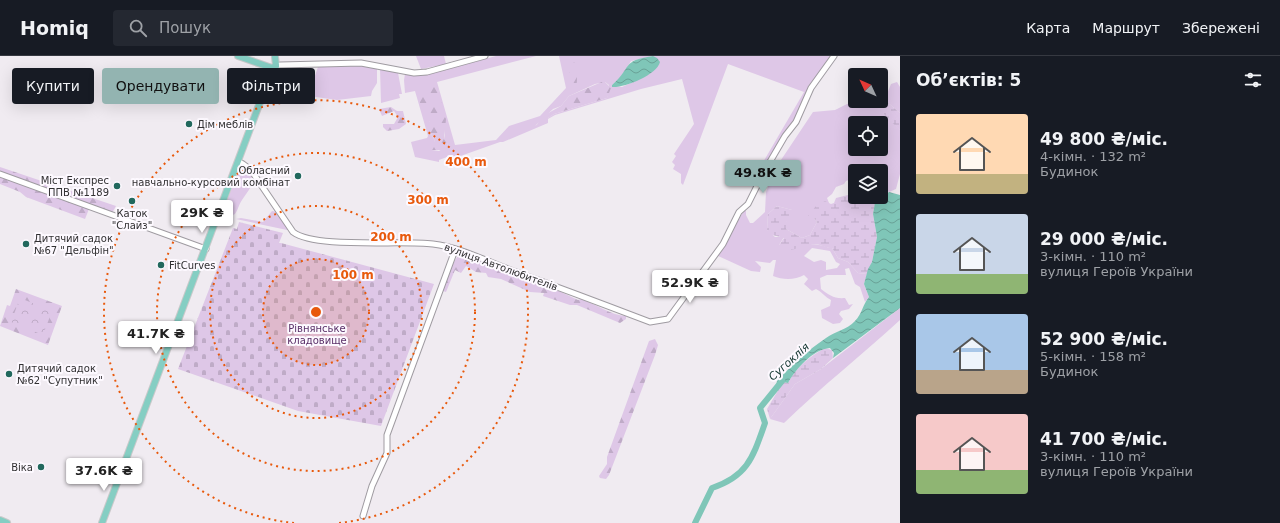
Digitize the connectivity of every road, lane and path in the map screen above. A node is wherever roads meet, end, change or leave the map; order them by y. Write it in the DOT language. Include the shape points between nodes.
graph roads {
  1 [pos="238,56"];
  2 [pos="485,56"];
  3 [pos="834,56"];
  4 [pos="273,64"];
  5 [pos="239,162"];
  6 [pos="764,172"];
  7 [pos="0,174"];
  8 [pos="761,178"];
  9 [pos="206,249"];
  10 [pos="456,250"];
  11 [pos="363,516"];
  12 [pos="0,520"];
  13 [pos="7,523"];
  14 [pos="102,523"];
  1 -- 4 [label="main road"];
  2 -- 4 [label="street" via="427,72 414,73 361,63"];
  3 -- 6 [label="street" via="811,88 796,122"];
  4 -- 5 [label="main road"];
  5 -- 9 [label="main road"];
  5 -- 10 [label="street, вулиця Автолюбителів" via="251,170 293,232 300,237 343,242 413,241"];
  7 -- 9 [label="street"];
  8 -- 10 [label="street, вулиця Автолюбителів" via="748,204 739,212 723,244 668,319 650,322"];
  9 -- 14 [label="main road"];
  10 -- 11 [label="street" via="387,435 387,453 372,486"];
  12 -- 13 [label="main road"];
}
